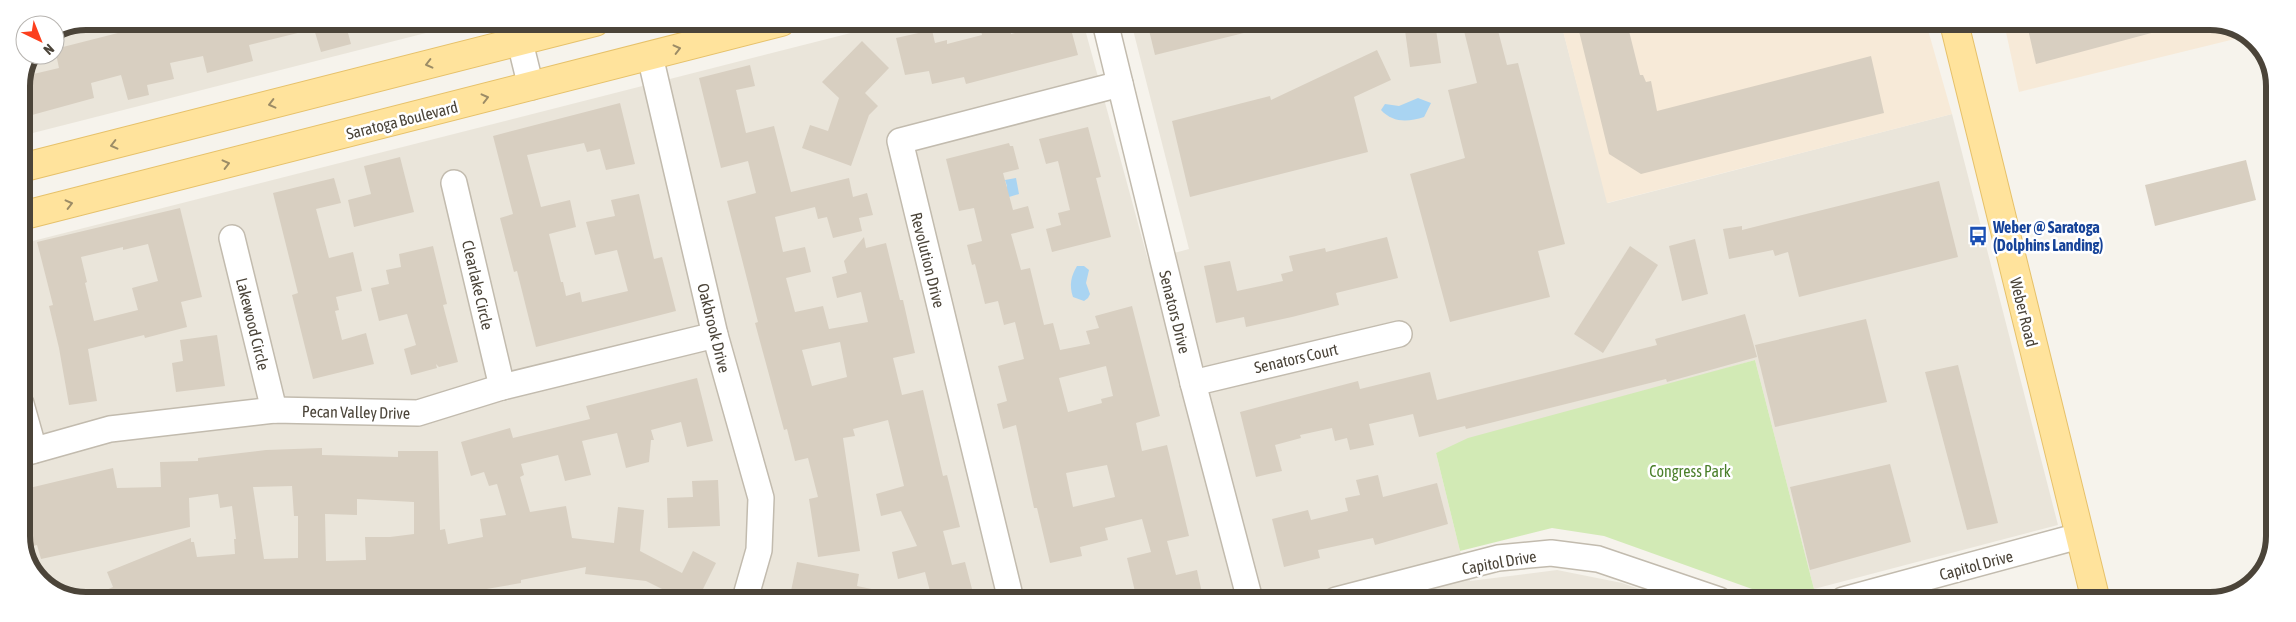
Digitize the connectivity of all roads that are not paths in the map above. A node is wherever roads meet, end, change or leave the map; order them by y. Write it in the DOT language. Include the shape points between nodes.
graph roads {
  1 [pos="751,30"];
  2 [pos="1107,30"];
  3 [pos="1956,30"];
  4 [pos="518,31"];
  5 [pos="650,56"];
  6 [pos="1120,84"];
  7 [pos="531,87"];
  8 [pos="30,166"];
  9 [pos="454,183"];
  10 [pos="30,214"];
  11 [pos="232,238"];
  12 [pos="1399,334"];
  13 [pos="715,335"];
  14 [pos="1193,383"];
  15 [pos="502,387"];
  16 [pos="274,410"];
  17 [pos="30,451"];
  18 [pos="2079,536"];
  19 [pos="747,592"];
  20 [pos="1009,592"];
  21 [pos="1248,592"];
  22 [pos="1367,592"];
  23 [pos="1695,592"];
  24 [pos="1872,592"];
  25 [pos="2094,592"];
  5 -- 1 [label="main road, Saratoga Boulevard, one-way"];
  2 -- 6 [label="street, Senators Drive"];
  3 -- 18 [label="main road, Weber Road"];
  4 -- 7 [label="street"];
  4 -- 8 [label="main road, one-way"];
  5 -- 7 [label="main road, Saratoga Boulevard"];
  5 -- 13 [label="street, Oakbrook Drive"];
  6 -- 14 [label="street, Senators Drive"];
  6 -- 20 [label="street, Revolution Drive" via="900,141"];
  10 -- 7 [label="main road, Saratoga Boulevard, one-way"];
  9 -- 15 [label="street, Clearlake Circle"];
  11 -- 16 [label="street, Lakewood Circle"];
  12 -- 14 [label="street, Senators Court"];
  13 -- 15 [label="street, Pecan Valley Drive"];
  13 -- 19 [label="street, Oakbrook Drive" via="761,498 759,550"];
  14 -- 21 [label="street, Senators Drive"];
  15 -- 16 [label="street, Pecan Valley Drive" via="418,413"];
  16 -- 17 [label="street, Pecan Valley Drive" via="110,429"];
  18 -- 24 [label="street, Capitol Drive"];
  18 -- 25 [label="main road, Weber Road"];
  22 -- 23 [label="street, Capitol Drive" via="1498,558 1550,553 1598,559"];
}
